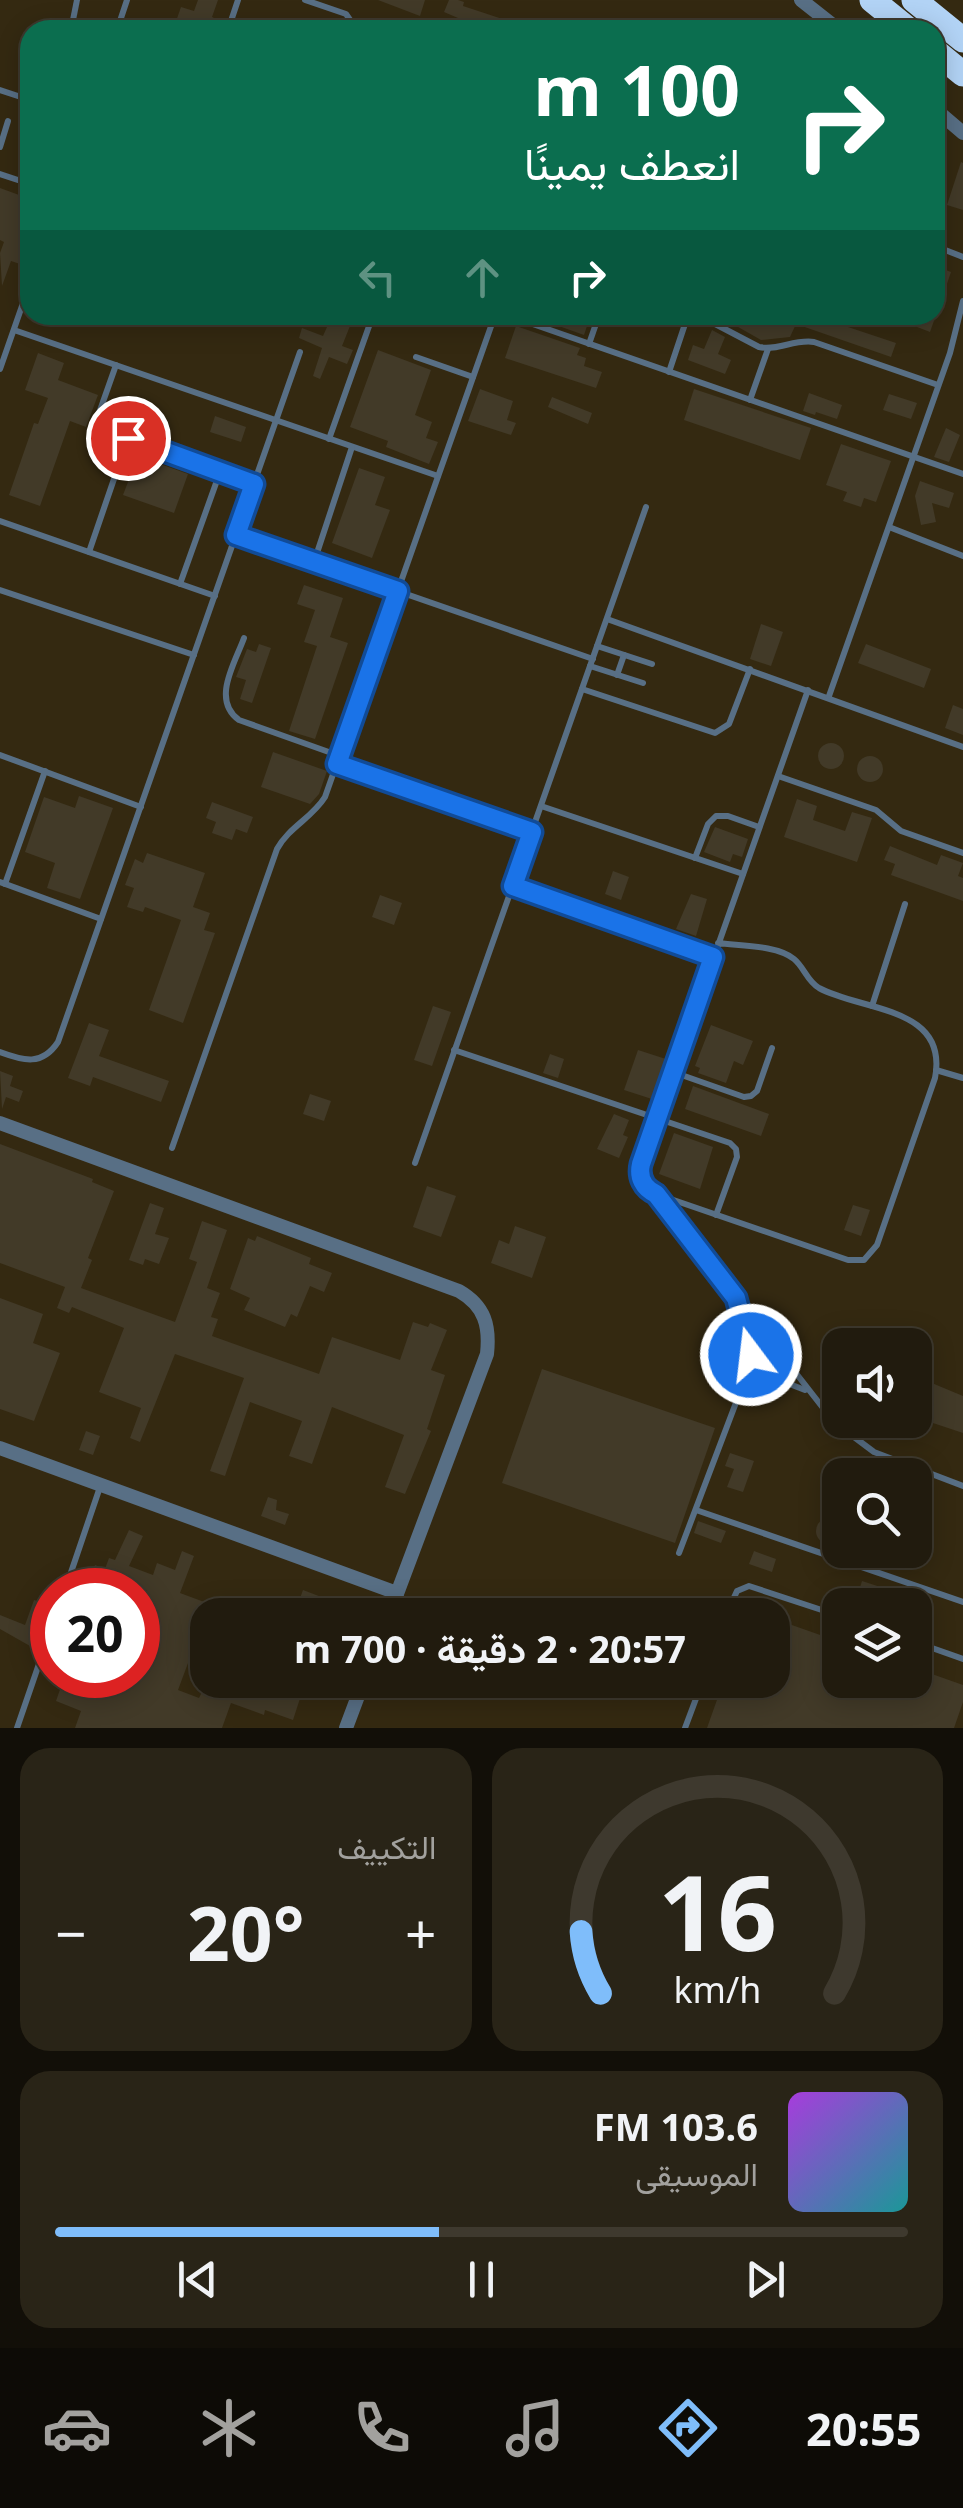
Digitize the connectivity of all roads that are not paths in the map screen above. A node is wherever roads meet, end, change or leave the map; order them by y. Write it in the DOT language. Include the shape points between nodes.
graph roads {
  1 [pos="305,0"];
  2 [pos="801,0"];
  3 [pos="872,0"];
  4 [pos="914,0"];
  5 [pos="350,20"];
  6 [pos="826,20"];
  7 [pos="897,20"];
  8 [pos="938,20"];
  9 [pos="8,121"];
  10 [pos="0,147"];
  11 [pos="963,302"];
  12 [pos="20,312"];
  13 [pos="369,325"];
  14 [pos="491,325"];
  15 [pos="535,325"];
  16 [pos="596,325"];
  17 [pos="685,325"];
  18 [pos="719,325"];
  19 [pos="14,330"];
  20 [pos="589,344"];
  21 [pos="768,349"];
  22 [pos="963,349"];
  23 [pos="300,352"];
  24 [pos="950,353"];
  25 [pos="416,358"];
  26 [pos="116,365"];
  27 [pos="0,370"];
  28 [pos="669,372"];
  29 [pos="473,377"];
  30 [pos="938,385"];
  31 [pos="750,400"];
  32 [pos="276,420"];
  33 [pos="128,438"];
  34 [pos="329,439"];
  35 [pos="352,446"];
  36 [pos="913,457"];
  37 [pos="220,471"];
  38 [pos="963,474"];
  39 [pos="438,476"];
  40 [pos="254,484"];
  41 [pos="646,507"];
  42 [pos="0,521"];
  43 [pos="888,528"];
  44 [pos="236,535"];
  45 [pos="89,552"];
  46 [pos="963,556"];
  47 [pos="314,562"];
  48 [pos="180,584"];
  49 [pos="0,590"];
  50 [pos="398,591"];
  51 [pos="215,596"];
  52 [pos="607,619"];
  53 [pos="244,638"];
  54 [pos="598,646"];
  55 [pos="624,654"];
  56 [pos="194,655"];
  57 [pos="592,662"];
  58 [pos="652,664"];
  59 [pos="750,670"];
  60 [pos="617,675"];
  61 [pos="644,683"];
  62 [pos="582,689"];
  63 [pos="808,690"];
  64 [pos="828,696"];
  65 [pos="963,746"];
  66 [pos="0,755"];
  67 [pos="338,760"];
  68 [pos="45,771"];
  69 [pos="778,776"];
  70 [pos="141,806"];
  71 [pos="541,806"];
  72 [pos="760,827"];
  73 [pos="532,832"];
  74 [pos="963,853"];
  75 [pos="695,858"];
  76 [pos="742,874"];
  77 [pos="2,883"];
  78 [pos="513,886"];
  79 [pos="905,904"];
  80 [pos="101,918"];
  81 [pos="718,943"];
  82 [pos="713,957"];
  83 [pos="872,1006"];
  84 [pos="772,1048"];
  85 [pos="454,1050"];
  86 [pos="0,1052"];
  87 [pos="936,1070"];
  88 [pos="673,1072"];
  89 [pos="963,1078"];
  90 [pos="657,1119"];
  91 [pos="0,1123"];
  92 [pos="172,1148"];
  93 [pos="415,1163"];
  94 [pos="656,1194"];
  95 [pos="716,1215"];
  96 [pos="736,1298"];
  97 [pos="753,1377"];
  98 [pos="808,1392"];
  99 [pos="0,1448"];
  100 [pos="101,1486"];
  101 [pos="963,1486"];
  102 [pos="696,1510"];
  103 [pos="679,1553"];
  104 [pos="73,1568"];
  105 [pos="397,1592"];
  106 [pos="395,1598"];
  107 [pos="733,1598"];
  108 [pos="785,1598"];
  109 [pos="790,1600"];
  110 [pos="963,1602"];
  111 [pos="822,1610"];
  112 [pos="932,1648"];
  113 [pos="963,1659"];
  114 [pos="30,1690"];
  115 [pos="357,1698"];
  116 [pos="696,1698"];
  117 [pos="17,1728"];
  118 [pos="346,1728"];
  119 [pos="685,1728"];
  1 -- 5 [label="lane"];
  2 -- 6 [label="street"];
  3 -- 7 [label="highway"];
  4 -- 8 [label="highway"];
  9 -- 10 [label="lane"];
  11 -- 24 [label="lane"];
  12 -- 19 [label="lane"];
  13 -- 34 [label="lane"];
  14 -- 29 [label="lane"];
  15 -- 20 [label="lane"];
  16 -- 20 [label="lane"];
  17 -- 28 [label="lane"];
  18 -- 21 [label="lane"];
  19 -- 26 [label="lane"];
  19 -- 27 [label="lane"];
  20 -- 28 [label="lane"];
  21 -- 30 [label="lane" via="814,342"];
  21 -- 31 [label="lane"];
  22 -- 24 [label="lane"];
  23 -- 32 [label="lane"];
  24 -- 30 [label="lane"];
  25 -- 29 [label="lane"];
  26 -- 32 [label="lane"];
  26 -- 33 [label="lane" via="98,423"];
  28 -- 31 [label="lane"];
  29 -- 39 [label="lane"];
  30 -- 36 [label="lane"];
  31 -- 36 [label="lane"];
  32 -- 34 [label="lane"];
  32 -- 40 [label="lane"];
  33 -- 37 [label="lane"];
  33 -- 45 [label="lane"];
  34 -- 35 [label="lane"];
  35 -- 39 [label="lane"];
  35 -- 47 [label="lane"];
  36 -- 38 [label="lane"];
  36 -- 43 [label="lane"];
  37 -- 40 [label="lane"];
  37 -- 48 [label="lane"];
  39 -- 50 [label="lane"];
  40 -- 44 [label="lane"];
  41 -- 52 [label="lane"];
  42 -- 45 [label="lane"];
  43 -- 46 [label="lane"];
  43 -- 64 [label="lane"];
  44 -- 47 [label="lane"];
  44 -- 51 [label="lane"];
  45 -- 48 [label="lane"];
  47 -- 50 [label="lane"];
  48 -- 51 [label="lane"];
  49 -- 56 [label="lane"];
  50 -- 57 [label="lane"];
  50 -- 67 [label="lane"];
  51 -- 56 [label="lane"];
  52 -- 54 [label="lane"];
  52 -- 59 [label="lane"];
  53 -- 67 [label="lane" via="224,695 230,712"];
  54 -- 55 [label="lane"];
  54 -- 57 [label="lane"];
  55 -- 58 [label="lane"];
  55 -- 60 [label="lane"];
  56 -- 70 [label="lane"];
  57 -- 60 [label="lane"];
  57 -- 62 [label="lane"];
  59 -- 62 [label="lane" via="728,724 715,733"];
  59 -- 63 [label="lane"];
  60 -- 61 [label="lane"];
  62 -- 71 [label="lane"];
  63 -- 64 [label="lane"];
  63 -- 69 [label="lane"];
  64 -- 65 [label="lane"];
  66 -- 68 [label="lane"];
  67 -- 73 [label="lane"];
  67 -- 92 [label="lane" via="322,802 277,850"];
  68 -- 70 [label="lane"];
  68 -- 77 [label="lane"];
  69 -- 72 [label="lane"];
  69 -- 74 [label="lane" via="876,810 901,831"];
  70 -- 80 [label="lane"];
  71 -- 73 [label="lane"];
  71 -- 75 [label="lane"];
  72 -- 75 [label="lane" via="716,816"];
  72 -- 76 [label="lane"];
  73 -- 78 [label="lane"];
  75 -- 76 [label="lane"];
  76 -- 81 [label="lane"];
  77 -- 80 [label="lane"];
  78 -- 82 [label="lane"];
  78 -- 85 [label="lane"];
  79 -- 83 [label="lane"];
  80 -- 86 [label="lane" via="54,1049 34,1060"];
  81 -- 82 [label="lane"];
  81 -- 83 [label="lane" via="784,953 816,986"];
  82 -- 88 [label="lane"];
  83 -- 87 [label="lane" via="905,1016 923,1030"];
  84 -- 88 [label="lane" via="751,1096"];
  85 -- 90 [label="lane"];
  85 -- 93 [label="lane"];
  87 -- 89 [label="lane"];
  87 -- 95 [label="lane" via="870,1256 848,1260"];
  88 -- 90 [label="lane"];
  90 -- 94 [label="lane" via="640,1170"];
  90 -- 95 [label="lane" via="736,1150"];
  91 -- 105 [label="street" via="459,1291 477,1305 487,1325 487,1354"];
  94 -- 95 [label="lane"];
  94 -- 96 [label="lane"];
  96 -- 97 [label="lane"];
  96 -- 98 [label="lane"];
  97 -- 98 [label="lane"];
  97 -- 102 [label="lane" via="737,1400"];
  98 -- 101 [label="lane" via="864,1446"];
  99 -- 100 [label="street"];
  100 -- 104 [label="lane"];
  100 -- 105 [label="street"];
  102 -- 103 [label="lane"];
  102 -- 110 [label="lane"];
  105 -- 106 [label="street"];
  107 -- 108 [label="lane" via="749,1586"];
  109 -- 111 [label="lane"];
  112 -- 113 [label="lane"];
  114 -- 117 [label="lane"];
  115 -- 118 [label="street"];
  116 -- 119 [label="lane"];
}
